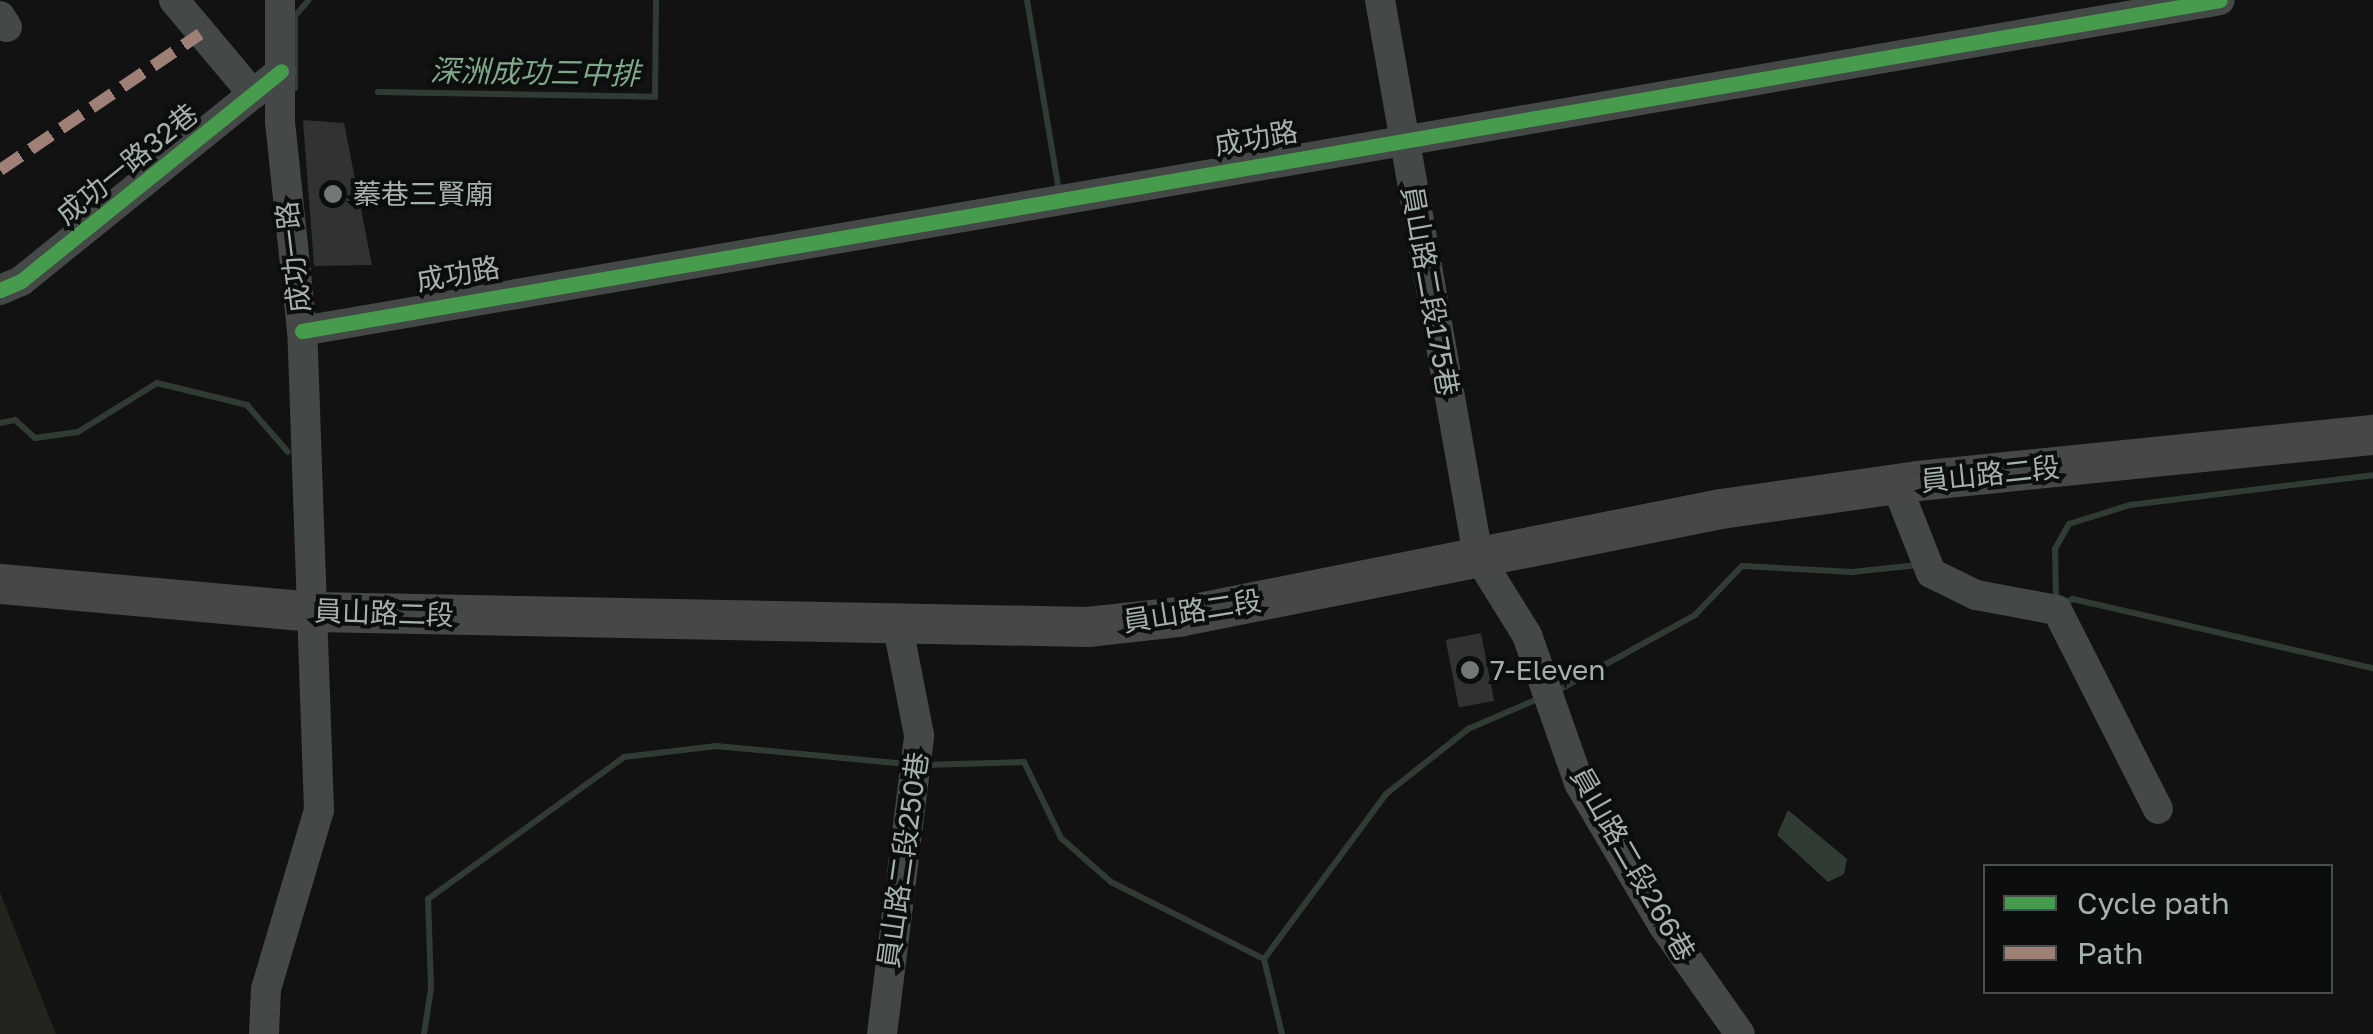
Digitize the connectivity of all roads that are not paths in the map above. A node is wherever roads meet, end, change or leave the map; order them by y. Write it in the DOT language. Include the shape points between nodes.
graph roads {
  1 [pos="174,0"];
  2 [pos="1380,0"];
  3 [pos="2220,0"];
  4 [pos="285,5"];
  5 [pos="2099,10"];
  6 [pos="280,71"];
  7 [pos="254,94"];
  8 [pos="1403,138"];
  9 [pos="0,290"];
  10 [pos="302,331"];
  11 [pos="2373,436"];
  12 [pos="2373,456"];
  13 [pos="1898,495"];
  14 [pos="1485,567"];
  15 [pos="0,584"];
  16 [pos="0,605"];
  17 [pos="315,623"];
  18 [pos="899,638"];
  19 [pos="2158,809"];
  20 [pos="264,1034"];
  21 [pos="882,1034"];
  22 [pos="1740,1034"];
  1 -- 7 [label="street"];
  2 -- 8 [label="street, 員山路二段175巷"];
  3 -- 5 [label="street, 成功路"];
  4 -- 6 [label="street, 成功一路"];
  5 -- 8 [label="street, 成功路"];
  6 -- 7 [label="street, 成功一路32巷"];
  6 -- 10 [label="street, 成功一路" via="286,207"];
  7 -- 9 [label="street, 成功一路32巷" via="21,281"];
  8 -- 10 [label="street, 成功路"];
  8 -- 14 [label="street, 員山路二段175巷"];
  10 -- 17 [label="street, 成功一路"];
  11 -- 13 [label="main road, 員山路二段"];
  12 -- 13 [label="main road, 員山路二段"];
  13 -- 14 [label="main road, 員山路二段" via="1721,509"];
  13 -- 19 [label="street" via="1931,573 1976,595 2057,610"];
  14 -- 18 [label="main road, 員山路二段" via="1178,617"];
  14 -- 22 [label="street, 員山路二段266巷" via="1528,635 1579,784 1663,925"];
  15 -- 17 [label="main road, 員山路二段"];
  16 -- 17 [label="main road, 員山路二段"];
  17 -- 18 [label="main road, 員山路二段"];
  17 -- 20 [label="street, 成功一路" via="319,810 266,989"];
  18 -- 21 [label="street, 員山路二段250巷" via="918,762"];
}
